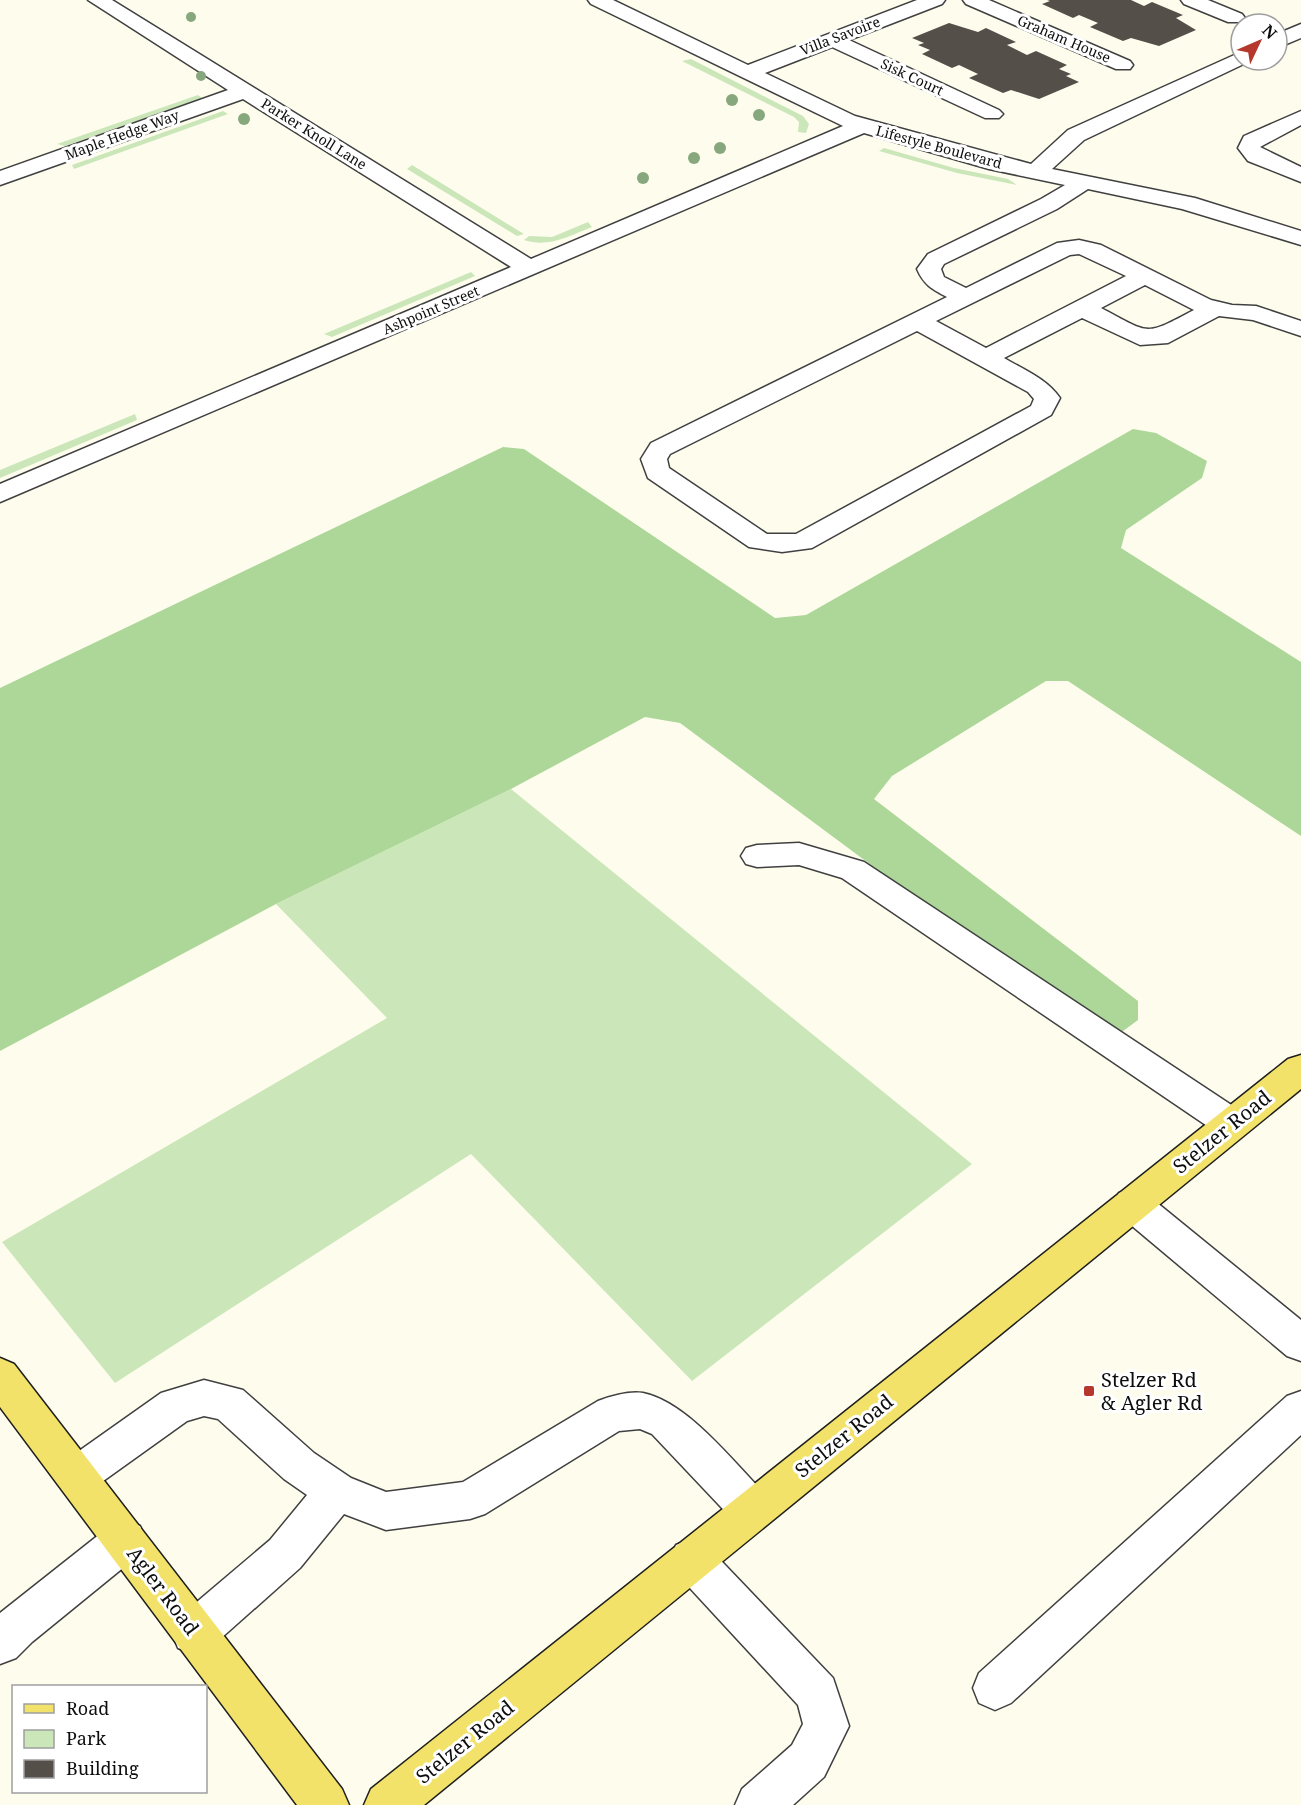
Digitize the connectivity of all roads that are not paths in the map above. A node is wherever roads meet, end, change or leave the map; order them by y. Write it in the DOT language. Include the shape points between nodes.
graph roads {
  1 [pos="98,0"];
  2 [pos="598,0"];
  3 [pos="935,0"];
  4 [pos="973,0"];
  5 [pos="1191,0"];
  6 [pos="880,4"];
  7 [pos="900,14"];
  8 [pos="1229,16"];
  9 [pos="831,39"];
  10 [pos="1229,64"];
  11 [pos="1123,65"];
  12 [pos="746,73"];
  13 [pos="245,92"];
  14 [pos="992,114"];
  15 [pos="1301,117"];
  16 [pos="862,126"];
  17 [pos="1036,172"];
  18 [pos="1301,175"];
  19 [pos="0,178"];
  20 [pos="1084,182"];
  21 [pos="1301,238"];
  22 [pos="529,268"];
  23 [pos="1144,276"];
  24 [pos="965,297"];
  25 [pos="1082,308"];
  26 [pos="1214,309"];
  27 [pos="918,321"];
  28 [pos="1296,321"];
  29 [pos="986,358"];
  30 [pos="0,494"];
  31 [pos="757,856"];
  32 [pos="1301,1069"];
  33 [pos="1232,1124"];
  34 [pos="1132,1204"];
  35 [pos="1301,1344"];
  36 [pos="0,1376"];
  37 [pos="1301,1409"];
  38 [pos="77,1476"];
  39 [pos="336,1491"];
  40 [pos="752,1510"];
  41 [pos="125,1540"];
  42 [pos="691,1560"];
  43 [pos="194,1633"];
  44 [pos="0,1643"];
  45 [pos="996,1688"];
  46 [pos="326,1805"];
  47 [pos="387,1805"];
  48 [pos="758,1805"];
  1 -- 13 [label="street, Parker Knoll Lane"];
  2 -- 12 [label="street, Lifestyle Boulevard"];
  3 -- 7 [label="street, Villa Savoire"];
  4 -- 11 [label="street, Graham House"];
  5 -- 8 [label="street"];
  6 -- 7 [label="street"];
  7 -- 9 [label="street, Villa Savoire"];
  9 -- 12 [label="street, Villa Savoire"];
  9 -- 14 [label="street, Sisk Court"];
  10 -- 17 [label="street" via="1076,135"];
  12 -- 16 [label="street, Lifestyle Boulevard"];
  13 -- 19 [label="street, Maple Hedge Way"];
  13 -- 22 [label="street, Parker Knoll Lane"];
  15 -- 18 [label="street" via="1252,141 1249,148 1256,156"];
  16 -- 17 [label="street, Lifestyle Boulevard"];
  16 -- 22 [label="street, Ashpoint Street"];
  17 -- 20 [label="street, Lifestyle Boulevard"];
  20 -- 21 [label="street, Lifestyle Boulevard" via="1186,203"];
  20 -- 24 [label="street" via="1049,204 936,259 929,269 934,281"];
  22 -- 30 [label="street, Ashpoint Street"];
  23 -- 24 [label="street" via="1093,250 1065,248"];
  23 -- 25 [label="street"];
  23 -- 26 [label="street"];
  24 -- 27 [label="street"];
  25 -- 26 [label="street" via="1140,338 1150,339"];
  25 -- 29 [label="street"];
  26 -- 28 [label="street"];
  27 -- 29 [label="street"];
  27 -- 29 [label="street" via="660,449 654,459 657,472 759,541 802,542 1042,410 1047,398 1037,387"];
  31 -- 33 [label="street" via="799,854 853,870"];
  32 -- 33 [label="main road, Stelzer Road"];
  33 -- 34 [label="main road, Stelzer Road"];
  34 -- 35 [label="street"];
  34 -- 40 [label="main road, Stelzer Road"];
  36 -- 38 [label="main road, Agler Road"];
  37 -- 45 [label="street"];
  38 -- 39 [label="street" via="175,1406 204,1398 229,1403 299,1466"];
  38 -- 41 [label="main road, Agler Road"];
  39 -- 40 [label="street" via="386,1510 470,1500 612,1414 642,1411 666,1421"];
  39 -- 43 [label="street" via="285,1554"];
  40 -- 42 [label="main road, Stelzer Road"];
  41 -- 43 [label="main road, Agler Road"];
  41 -- 44 [label="street"];
  42 -- 47 [label="main road, Stelzer Road"];
  42 -- 48 [label="street" via="817,1694 825,1726 808,1761"];
  43 -- 46 [label="main road, Agler Road"];
}
